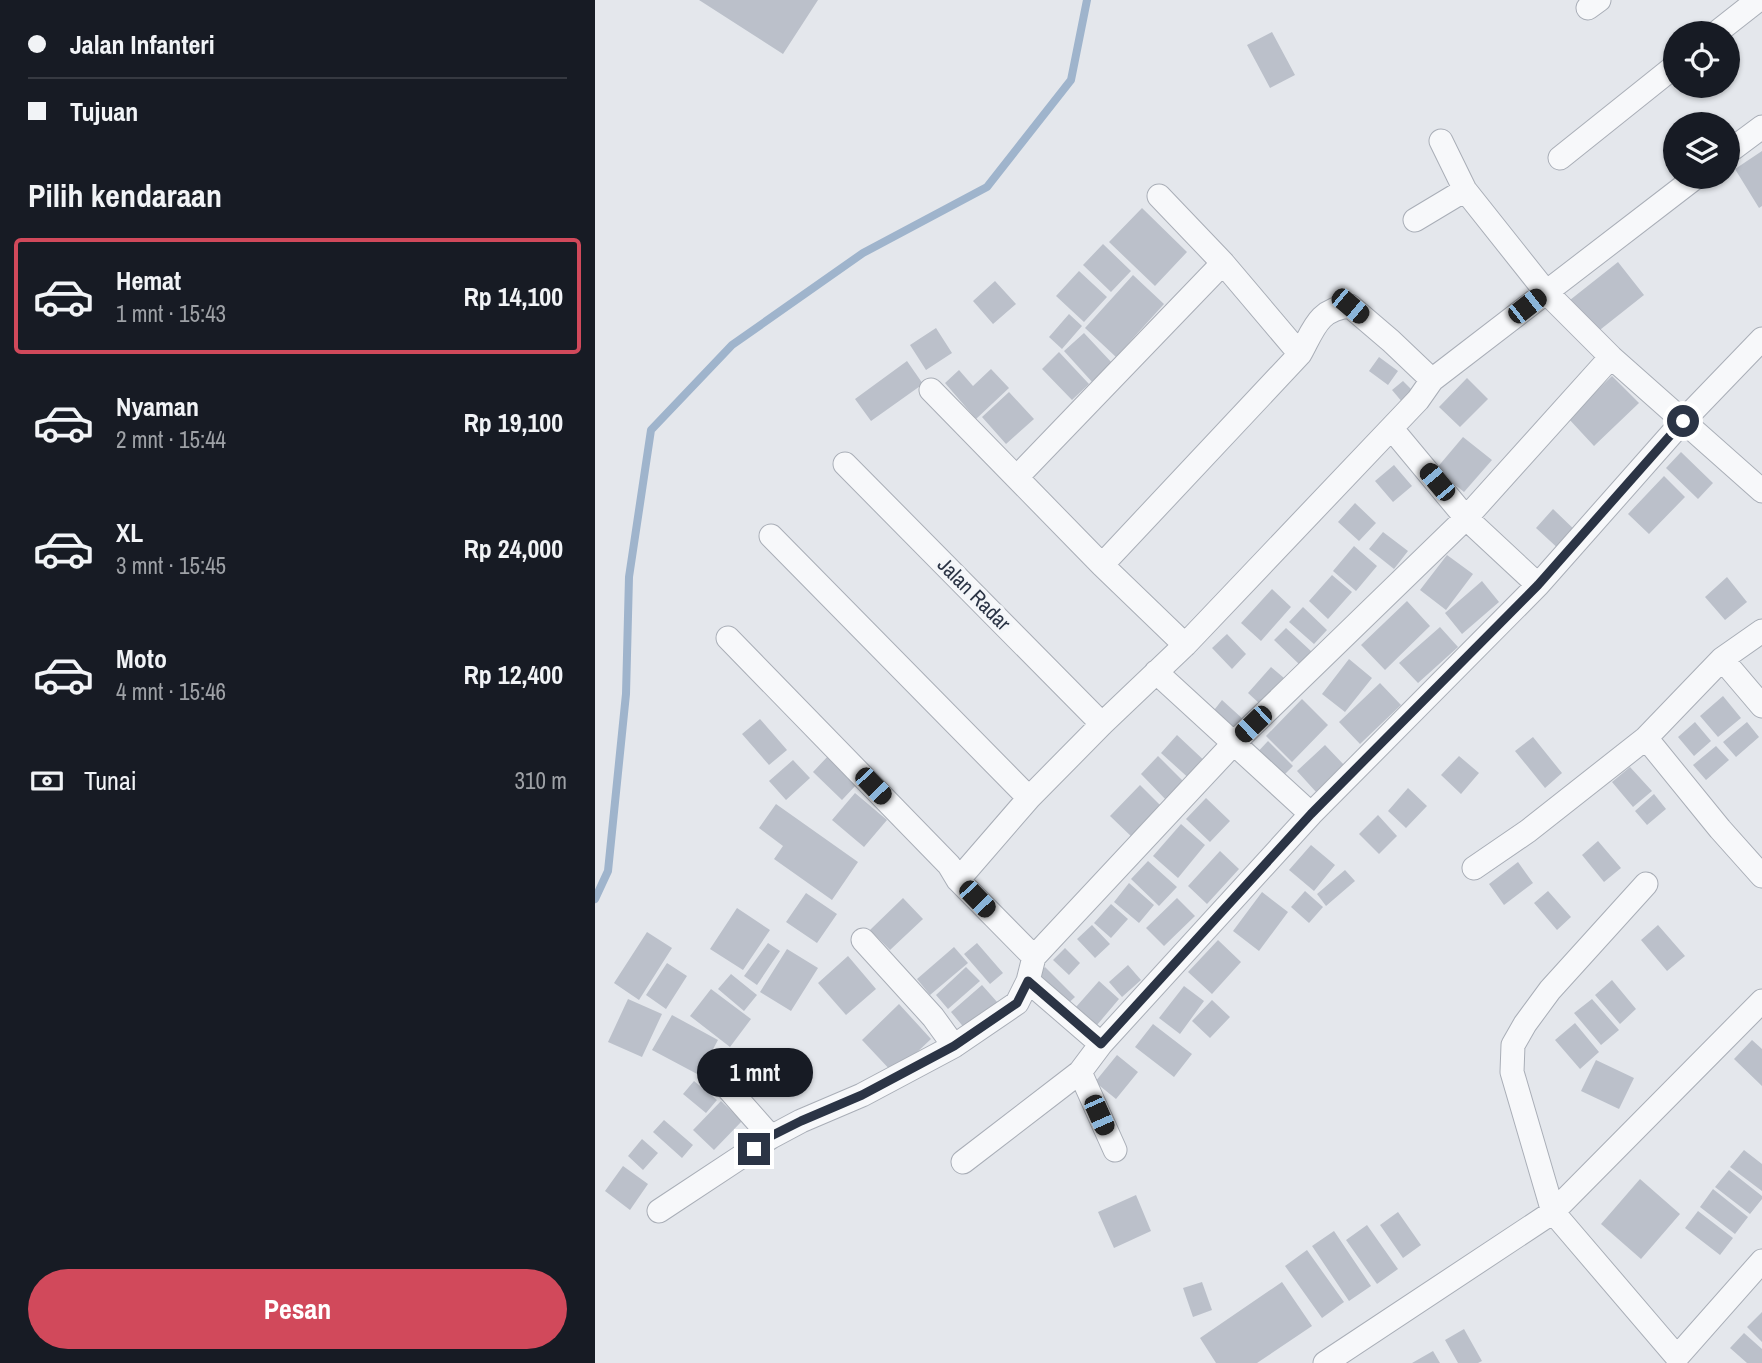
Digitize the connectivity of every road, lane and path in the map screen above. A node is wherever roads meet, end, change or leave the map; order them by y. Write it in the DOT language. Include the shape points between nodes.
graph roads {
  1 [pos="1758,0"];
  2 [pos="1731,21"];
  3 [pos="1663,76"];
  4 [pos="1762,127"];
  5 [pos="1441,141"];
  6 [pos="1740,143"];
  7 [pos="1560,158"];
  8 [pos="1680,189"];
  9 [pos="1465,190"];
  10 [pos="1159,196"];
  11 [pos="1415,220"];
  12 [pos="1223,263"];
  13 [pos="1546,292"];
  14 [pos="1762,339"];
  15 [pos="1300,354"];
  16 [pos="1611,357"];
  17 [pos="1432,380"];
  18 [pos="931,390"];
  19 [pos="1683,421"];
  20 [pos="1392,429"];
  21 [pos="845,464"];
  22 [pos="1017,477"];
  23 [pos="1762,491"];
  24 [pos="1466,518"];
  25 [pos="771,536"];
  26 [pos="1102,565"];
  27 [pos="1538,585"];
  28 [pos="1762,631"];
  29 [pos="728,638"];
  30 [pos="1185,645"];
  31 [pos="1722,659"];
  32 [pos="1156,672"];
  33 [pos="1762,706"];
  34 [pos="1102,724"];
  35 [pos="1646,738"];
  36 [pos="1234,743"];
  37 [pos="1029,799"];
  38 [pos="1311,814"];
  39 [pos="1474,868"];
  40 [pos="1762,876"];
  41 [pos="958,880"];
  42 [pos="1646,884"];
  43 [pos="863,940"];
  44 [pos="1034,957"];
  45 [pos="1028,981"];
  46 [pos="1762,1001"];
  47 [pos="1101,1044"];
  48 [pos="954,1046"];
  49 [pos="1080,1072"];
  50 [pos="718,1077"];
  51 [pos="771,1136"];
  52 [pos="1115,1150"];
  53 [pos="963,1162"];
  54 [pos="659,1210"];
  55 [pos="1553,1212"];
  56 [pos="1762,1261"];
  57 [pos="1677,1360"];
  58 [pos="1325,1363"];
  1 -- 2 [label="street"];
  3 -- 7 [label="street"];
  4 -- 6 [label="street"];
  5 -- 9 [label="street"];
  8 -- 13 [label="street"];
  9 -- 11 [label="street"];
  9 -- 13 [label="street"];
  10 -- 12 [label="street"];
  12 -- 15 [label="street"];
  12 -- 22 [label="street"];
  13 -- 16 [label="street"];
  13 -- 17 [label="street"];
  14 -- 19 [label="street"];
  15 -- 17 [label="street" via="1322,316 1335,307 1350,306"];
  15 -- 26 [label="street"];
  16 -- 19 [label="street"];
  16 -- 24 [label="street"];
  17 -- 20 [label="street"];
  18 -- 22 [label="street"];
  19 -- 23 [label="street"];
  19 -- 27 [label="street"];
  20 -- 24 [label="street"];
  20 -- 30 [label="street"];
  21 -- 34 [label="street, Jalan Radar"];
  22 -- 26 [label="street"];
  24 -- 27 [label="street"];
  24 -- 36 [label="street"];
  25 -- 37 [label="street"];
  26 -- 30 [label="street"];
  27 -- 38 [label="street"];
  28 -- 31 [label="street"];
  29 -- 41 [label="street" via="949,865"];
  30 -- 32 [label="street"];
  31 -- 33 [label="street"];
  31 -- 35 [label="street"];
  32 -- 34 [label="street"];
  32 -- 36 [label="street"];
  34 -- 37 [label="street"];
  35 -- 39 [label="street"];
  35 -- 40 [label="street"];
  36 -- 38 [label="street"];
  36 -- 44 [label="street"];
  37 -- 41 [label="street"];
  38 -- 47 [label="street"];
  41 -- 44 [label="street"];
  42 -- 55 [label="street" via="1550,990 1513,1045 1512,1072"];
  43 -- 48 [label="street"];
  44 -- 45 [label="street"];
  45 -- 47 [label="street"];
  45 -- 48 [label="street" via="1017,1003"];
  46 -- 55 [label="street"];
  47 -- 49 [label="street"];
  48 -- 51 [label="street"];
  49 -- 52 [label="street"];
  49 -- 53 [label="street"];
  50 -- 51 [label="street"];
  51 -- 54 [label="street"];
  55 -- 57 [label="street"];
  55 -- 58 [label="street"];
  56 -- 57 [label="street"];
}
